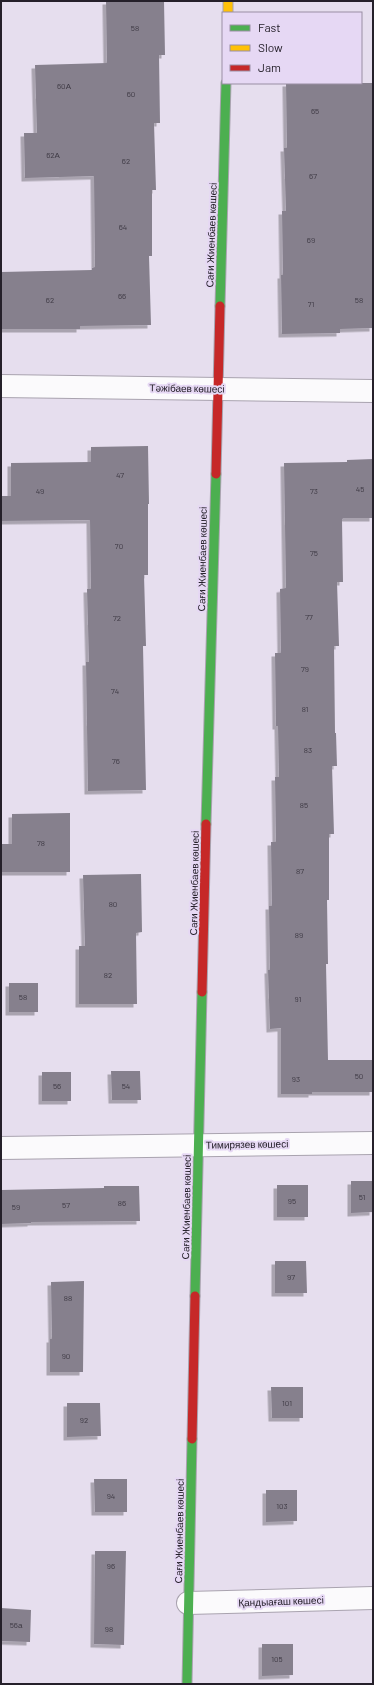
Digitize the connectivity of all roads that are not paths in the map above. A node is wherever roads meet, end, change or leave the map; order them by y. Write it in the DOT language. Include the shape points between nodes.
graph roads {
  1 [pos="228,1"];
  2 [pos="228,12"];
  3 [pos="226,84"];
  4 [pos="1,386"];
  5 [pos="217,388"];
  6 [pos="373,391"];
  7 [pos="373,1142"];
  8 [pos="198,1145"];
  9 [pos="1,1148"];
  10 [pos="373,1598"];
  11 [pos="188,1604"];
  12 [pos="187,1684"];
  1 -- 2 [label="main road"];
  3 -- 5 [label="main road, Сағи Жиенбаев көшесі"];
  4 -- 5 [label="street, Тәжібаев көшесі"];
  5 -- 6 [label="street, Тәжібаев көшесі"];
  5 -- 8 [label="main road, Сағи Жиенбаев көшесі"];
  7 -- 8 [label="street, Тимирязев көшесі"];
  8 -- 9 [label="street, Тимирязев көшесі"];
  8 -- 11 [label="main road, Сағи Жиенбаев көшесі"];
  10 -- 11 [label="street, Қандыағаш көшесі"];
  11 -- 12 [label="main road, Сағи Жиенбаев көшесі"];
}
